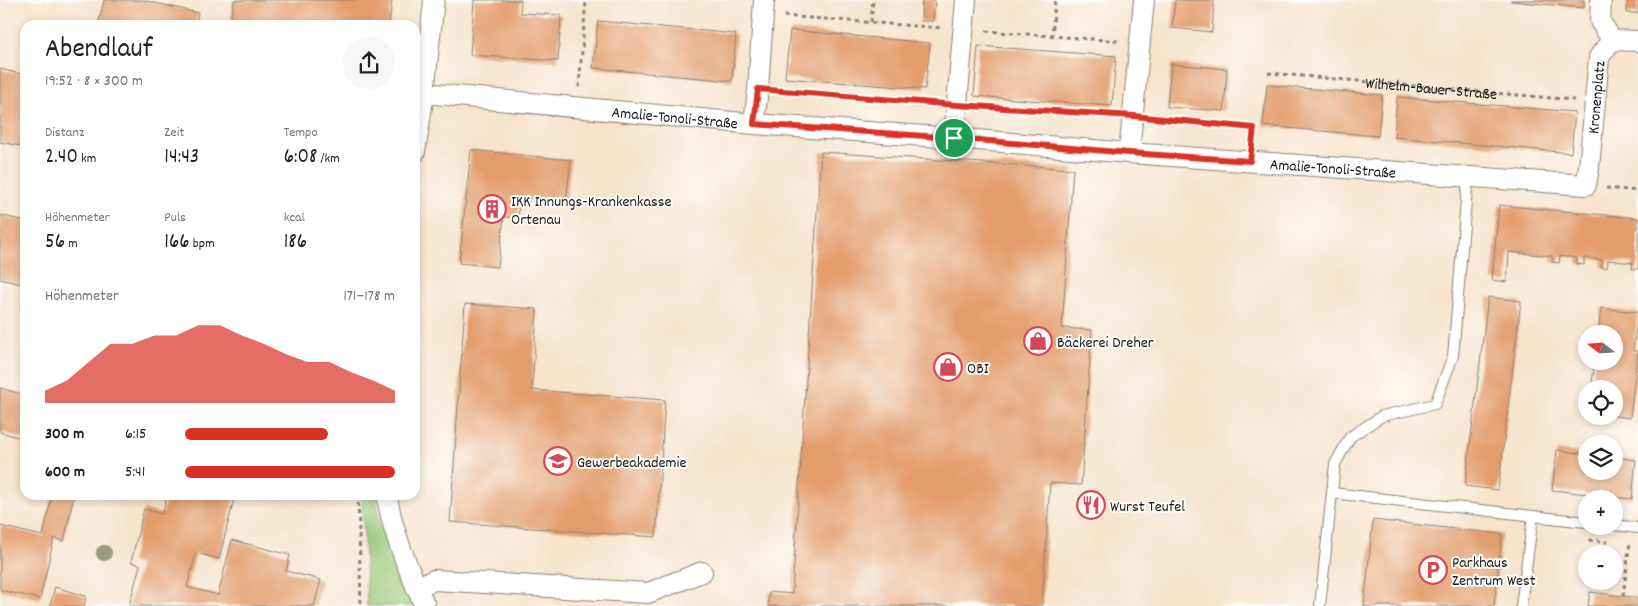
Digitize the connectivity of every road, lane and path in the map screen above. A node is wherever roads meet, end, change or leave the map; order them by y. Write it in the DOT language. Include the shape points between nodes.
graph roads {
  1 [pos="434,0"];
  2 [pos="586,0"];
  3 [pos="764,0"];
  4 [pos="873,0"];
  5 [pos="966,0"];
  6 [pos="1055,0"];
  7 [pos="1144,0"];
  8 [pos="1601,0"];
  9 [pos="871,22"];
  10 [pos="1052,37"];
  11 [pos="1612,40"];
  12 [pos="1638,41"];
  13 [pos="1268,73"];
  14 [pos="758,89"];
  15 [pos="424,94"];
  16 [pos="1594,102"];
  17 [pos="957,105"];
  18 [pos="578,109"];
  19 [pos="1134,116"];
  20 [pos="420,120"];
  21 [pos="754,124"];
  22 [pos="954,138"];
  23 [pos="1129,153"];
  24 [pos="1250,161"];
  25 [pos="1468,177"];
  26 [pos="1586,185"];
  27 [pos="1638,191"];
  28 [pos="1332,493"];
  29 [pos="358,500"];
  30 [pos="388,500"];
  31 [pos="1533,516"];
  32 [pos="1578,521"];
  33 [pos="1635,528"];
  34 [pos="702,572"];
  35 [pos="416,586"];
  36 [pos="1623,596"];
  37 [pos="361,606"];
  38 [pos="425,606"];
  39 [pos="1320,606"];
  40 [pos="1521,606"];
  1 -- 15 [label="street"];
  2 -- 18 [label="path"];
  3 -- 14 [label="street"];
  4 -- 9 [label="path"];
  5 -- 17 [label="street"];
  6 -- 10 [label="path"];
  7 -- 19 [label="street"];
  8 -- 11 [label="street" via="1600,21"];
  11 -- 12 [label="street, Kronenplatz"];
  11 -- 16 [label="street, Kronenplatz" via="1598,57"];
  13 -- 16 [label="path, Wilhelm-Bauer-Straße"];
  14 -- 17 [label="path"];
  14 -- 21 [label="street"];
  15 -- 18 [label="street, Amalie-Tonoli-Straße"];
  15 -- 20 [label="street"];
  16 -- 26 [label="street, Kronenplatz"];
  17 -- 19 [label="path"];
  17 -- 22 [label="street"];
  18 -- 21 [label="street, Amalie-Tonoli-Straße"];
  19 -- 23 [label="street"];
  19 -- 24 [label="path" via="1254,128"];
  21 -- 22 [label="street, Amalie-Tonoli-Straße"];
  22 -- 23 [label="street, Amalie-Tonoli-Straße"];
  23 -- 24 [label="street, Amalie-Tonoli-Straße"];
  24 -- 25 [label="street, Amalie-Tonoli-Straße"];
  25 -- 26 [label="street, Amalie-Tonoli-Straße"];
  25 -- 28 [label="lane" via="1453,356 1435,404 1382,416 1350,437 1335,464"];
  26 -- 27 [label="path"];
  28 -- 31 [label="lane"];
  28 -- 39 [label="lane"];
  29 -- 37 [label="path"];
  30 -- 35 [label="street" via="389,513"];
  31 -- 32 [label="lane"];
  31 -- 40 [label="lane"];
  33 -- 36 [label="path"];
  34 -- 35 [label="street" via="648,593 434,580"];
  35 -- 38 [label="street"];
}
